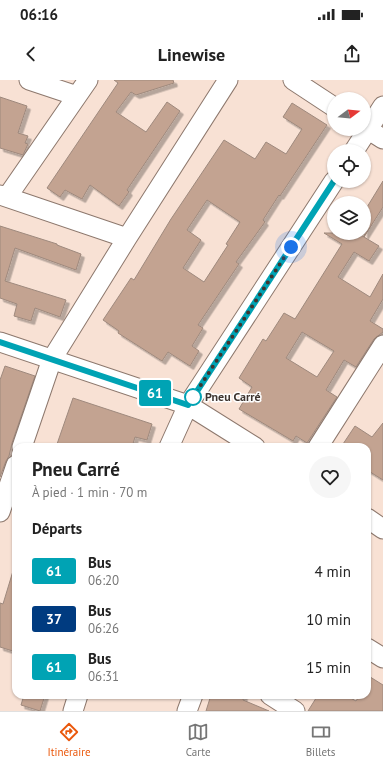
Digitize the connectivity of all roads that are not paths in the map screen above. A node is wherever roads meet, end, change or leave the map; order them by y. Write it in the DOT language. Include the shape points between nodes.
graph roads {
  1 [pos="29,80"];
  2 [pos="88,80"];
  3 [pos="228,80"];
  4 [pos="293,80"];
  5 [pos="77,96"];
  6 [pos="327,102"];
  7 [pos="383,106"];
  8 [pos="372,132"];
  9 [pos="361,144"];
  10 [pos="329,188"];
  11 [pos="4,196"];
  12 [pos="127,238"];
  13 [pos="0,342"];
  14 [pos="383,345"];
  15 [pos="52,359"];
  16 [pos="377,369"];
  17 [pos="188,405"];
  18 [pos="23,443"];
  19 [pos="171,443"];
  20 [pos="249,443"];
  21 [pos="321,443"];
  22 [pos="12,471"];
  23 [pos="5,482"];
  24 [pos="0,512"];
  25 [pos="371,521"];
  26 [pos="383,529"];
  27 [pos="371,650"];
  28 [pos="383,658"];
  29 [pos="77,699"];
  30 [pos="192,699"];
  31 [pos="275,699"];
  32 [pos="288,709"];
  33 [pos="73,711"];
  34 [pos="187,711"];
  1 -- 5 [label="street"];
  2 -- 5 [label="street"];
  3 -- 12 [label="street"];
  4 -- 6 [label="street"];
  5 -- 11 [label="street"];
  7 -- 8 [label="street"];
  8 -- 9 [label="street"];
  10 -- 17 [label="street"];
  11 -- 12 [label="street"];
  12 -- 15 [label="street"];
  13 -- 15 [label="street"];
  14 -- 16 [label="street"];
  15 -- 17 [label="street"];
  15 -- 18 [label="street"];
  16 -- 21 [label="street"];
  17 -- 19 [label="street"];
  17 -- 20 [label="street"];
  22 -- 23 [label="street"];
  23 -- 24 [label="street"];
  25 -- 26 [label="street"];
  27 -- 28 [label="street"];
  29 -- 33 [label="street"];
  30 -- 34 [label="street"];
  31 -- 32 [label="street"];
}
